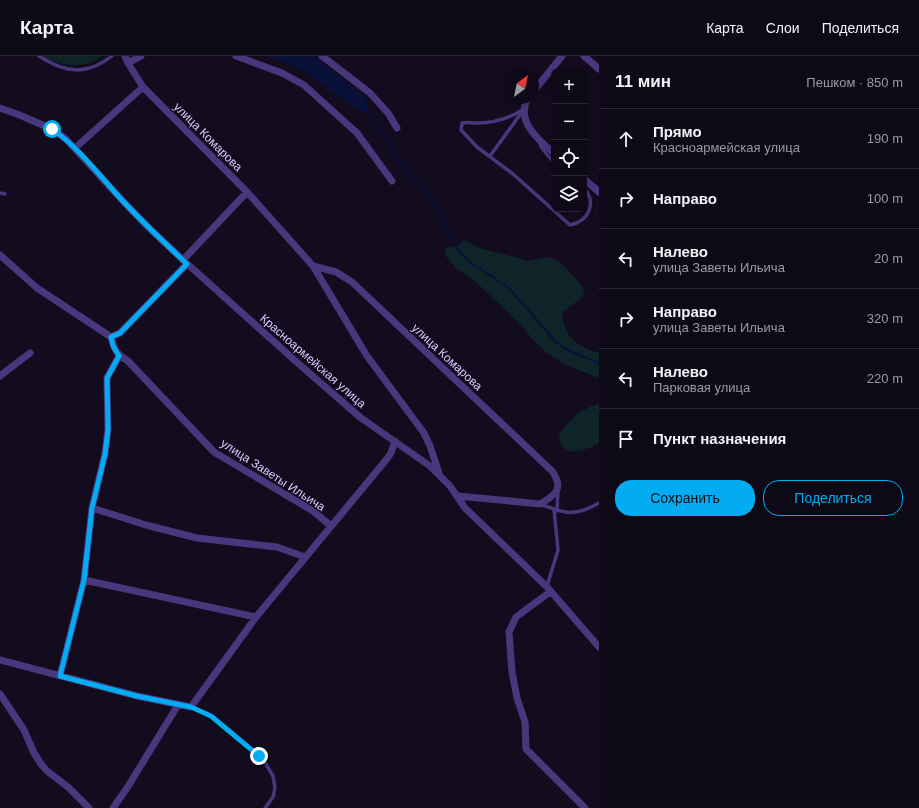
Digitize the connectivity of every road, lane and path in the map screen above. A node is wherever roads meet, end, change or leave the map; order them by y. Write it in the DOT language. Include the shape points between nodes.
graph roads {
  1 [pos="39,56"];
  2 [pos="112,56"];
  3 [pos="141,56"];
  4 [pos="236,56"];
  5 [pos="322,56"];
  6 [pos="562,56"];
  7 [pos="584,56"];
  8 [pos="126,60"];
  9 [pos="599,69"];
  10 [pos="539,85"];
  11 [pos="143,87"];
  12 [pos="526,104"];
  13 [pos="0,108"];
  14 [pos="524,109"];
  15 [pos="397,128"];
  16 [pos="540,140"];
  17 [pos="75,148"];
  18 [pos="551,150"];
  19 [pos="490,156"];
  20 [pos="551,159"];
  21 [pos="392,181"];
  22 [pos="587,182"];
  23 [pos="247,192"];
  24 [pos="599,192"];
  25 [pos="0,193"];
  26 [pos="587,193"];
  27 [pos="5,194"];
  28 [pos="551,207"];
  29 [pos="556,212"];
  30 [pos="0,255"];
  31 [pos="185,262"];
  32 [pos="313,266"];
  33 [pos="111,337"];
  34 [pos="30,353"];
  35 [pos="119,356"];
  36 [pos="0,376"];
  37 [pos="395,441"];
  38 [pos="439,474"];
  39 [pos="558,487"];
  40 [pos="458,496"];
  41 [pos="599,503"];
  42 [pos="540,504"];
  43 [pos="92,508"];
  44 [pos="555,510"];
  45 [pos="331,526"];
  46 [pos="305,557"];
  47 [pos="84,580"];
  48 [pos="548,589"];
  49 [pos="256,617"];
  50 [pos="599,647"];
  51 [pos="0,660"];
  52 [pos="60,676"];
  53 [pos="0,694"];
  54 [pos="178,705"];
  55 [pos="191,707"];
  56 [pos="89,808"];
  57 [pos="113,808"];
  58 [pos="265,808"];
  59 [pos="585,808"];
  1 -- 2 [label="lane" via="59,66 83,71"];
  3 -- 8 [label="street"];
  4 -- 21 [label="street" via="282,73 304,85 357,133"];
  5 -- 15 [label="street" via="370,93 388,113"];
  6 -- 10 [label="street"];
  7 -- 9 [label="street"];
  8 -- 11 [label="street, улица Комарова"];
  11 -- 17 [label="street"];
  11 -- 23 [label="street, улица Комарова"];
  12 -- 14 [label="street"];
  13 -- 17 [label="street, Красноармейская улица" via="52,129"];
  14 -- 16 [label="street" via="527,124"];
  14 -- 19 [label="lane"];
  14 -- 19 [label="lane" via="500,119 462,123 460,126 464,133"];
  16 -- 18 [label="street"];
  16 -- 20 [label="lane" via="541,147"];
  17 -- 31 [label="street, Красноармейская улица" via="122,200"];
  19 -- 28 [label="lane"];
  22 -- 24 [label="street"];
  23 -- 31 [label="street"];
  23 -- 32 [label="street, улица Комарова"];
  25 -- 27 [label="lane"];
  26 -- 29 [label="lane" via="591,202 590,210 575,224 570,224"];
  30 -- 33 [label="street" via="36,288"];
  31 -- 33 [label="street" via="120,333"];
  31 -- 37 [label="street, Красноармейская улица" via="361,418"];
  32 -- 38 [label="street, улица Комарова" via="367,356 424,433"];
  32 -- 39 [label="street, улица Комарова" via="336,272 352,282 552,471 558,479"];
  33 -- 35 [label="street, улица Заветы Ильича"];
  34 -- 36 [label="street"];
  35 -- 43 [label="street" via="107,378 108,430"];
  35 -- 45 [label="street, улица Заветы Ильича" via="128,361 214,452 313,511"];
  37 -- 38 [label="street, Красноармейская улица"];
  37 -- 45 [label="street" via="386,460"];
  38 -- 40 [label="street, Красноармейская улица"];
  39 -- 42 [label="street" via="556,492"];
  39 -- 44 [label="lane"];
  40 -- 42 [label="street"];
  40 -- 48 [label="street, Красноармейская улица" via="465,508"];
  41 -- 44 [label="lane" via="585,511 569,514"];
  42 -- 44 [label="lane"];
  43 -- 46 [label="street" via="198,538 277,546"];
  43 -- 47 [label="street"];
  44 -- 48 [label="lane" via="558,550"];
  45 -- 46 [label="street"];
  46 -- 49 [label="street"];
  47 -- 49 [label="street"];
  47 -- 52 [label="street"];
  48 -- 50 [label="street, Красноармейская улица"];
  48 -- 59 [label="street" via="516,617 509,632 512,672 525,722 526,749"];
  49 -- 55 [label="street"];
  51 -- 52 [label="street"];
  52 -- 54 [label="street"];
  53 -- 56 [label="street" via="24,730 41,764"];
  54 -- 55 [label="street"];
  54 -- 57 [label="street"];
  55 -- 58 [label="lane" via="211,716 263,760 273,776 275,788 273,797"];
}
